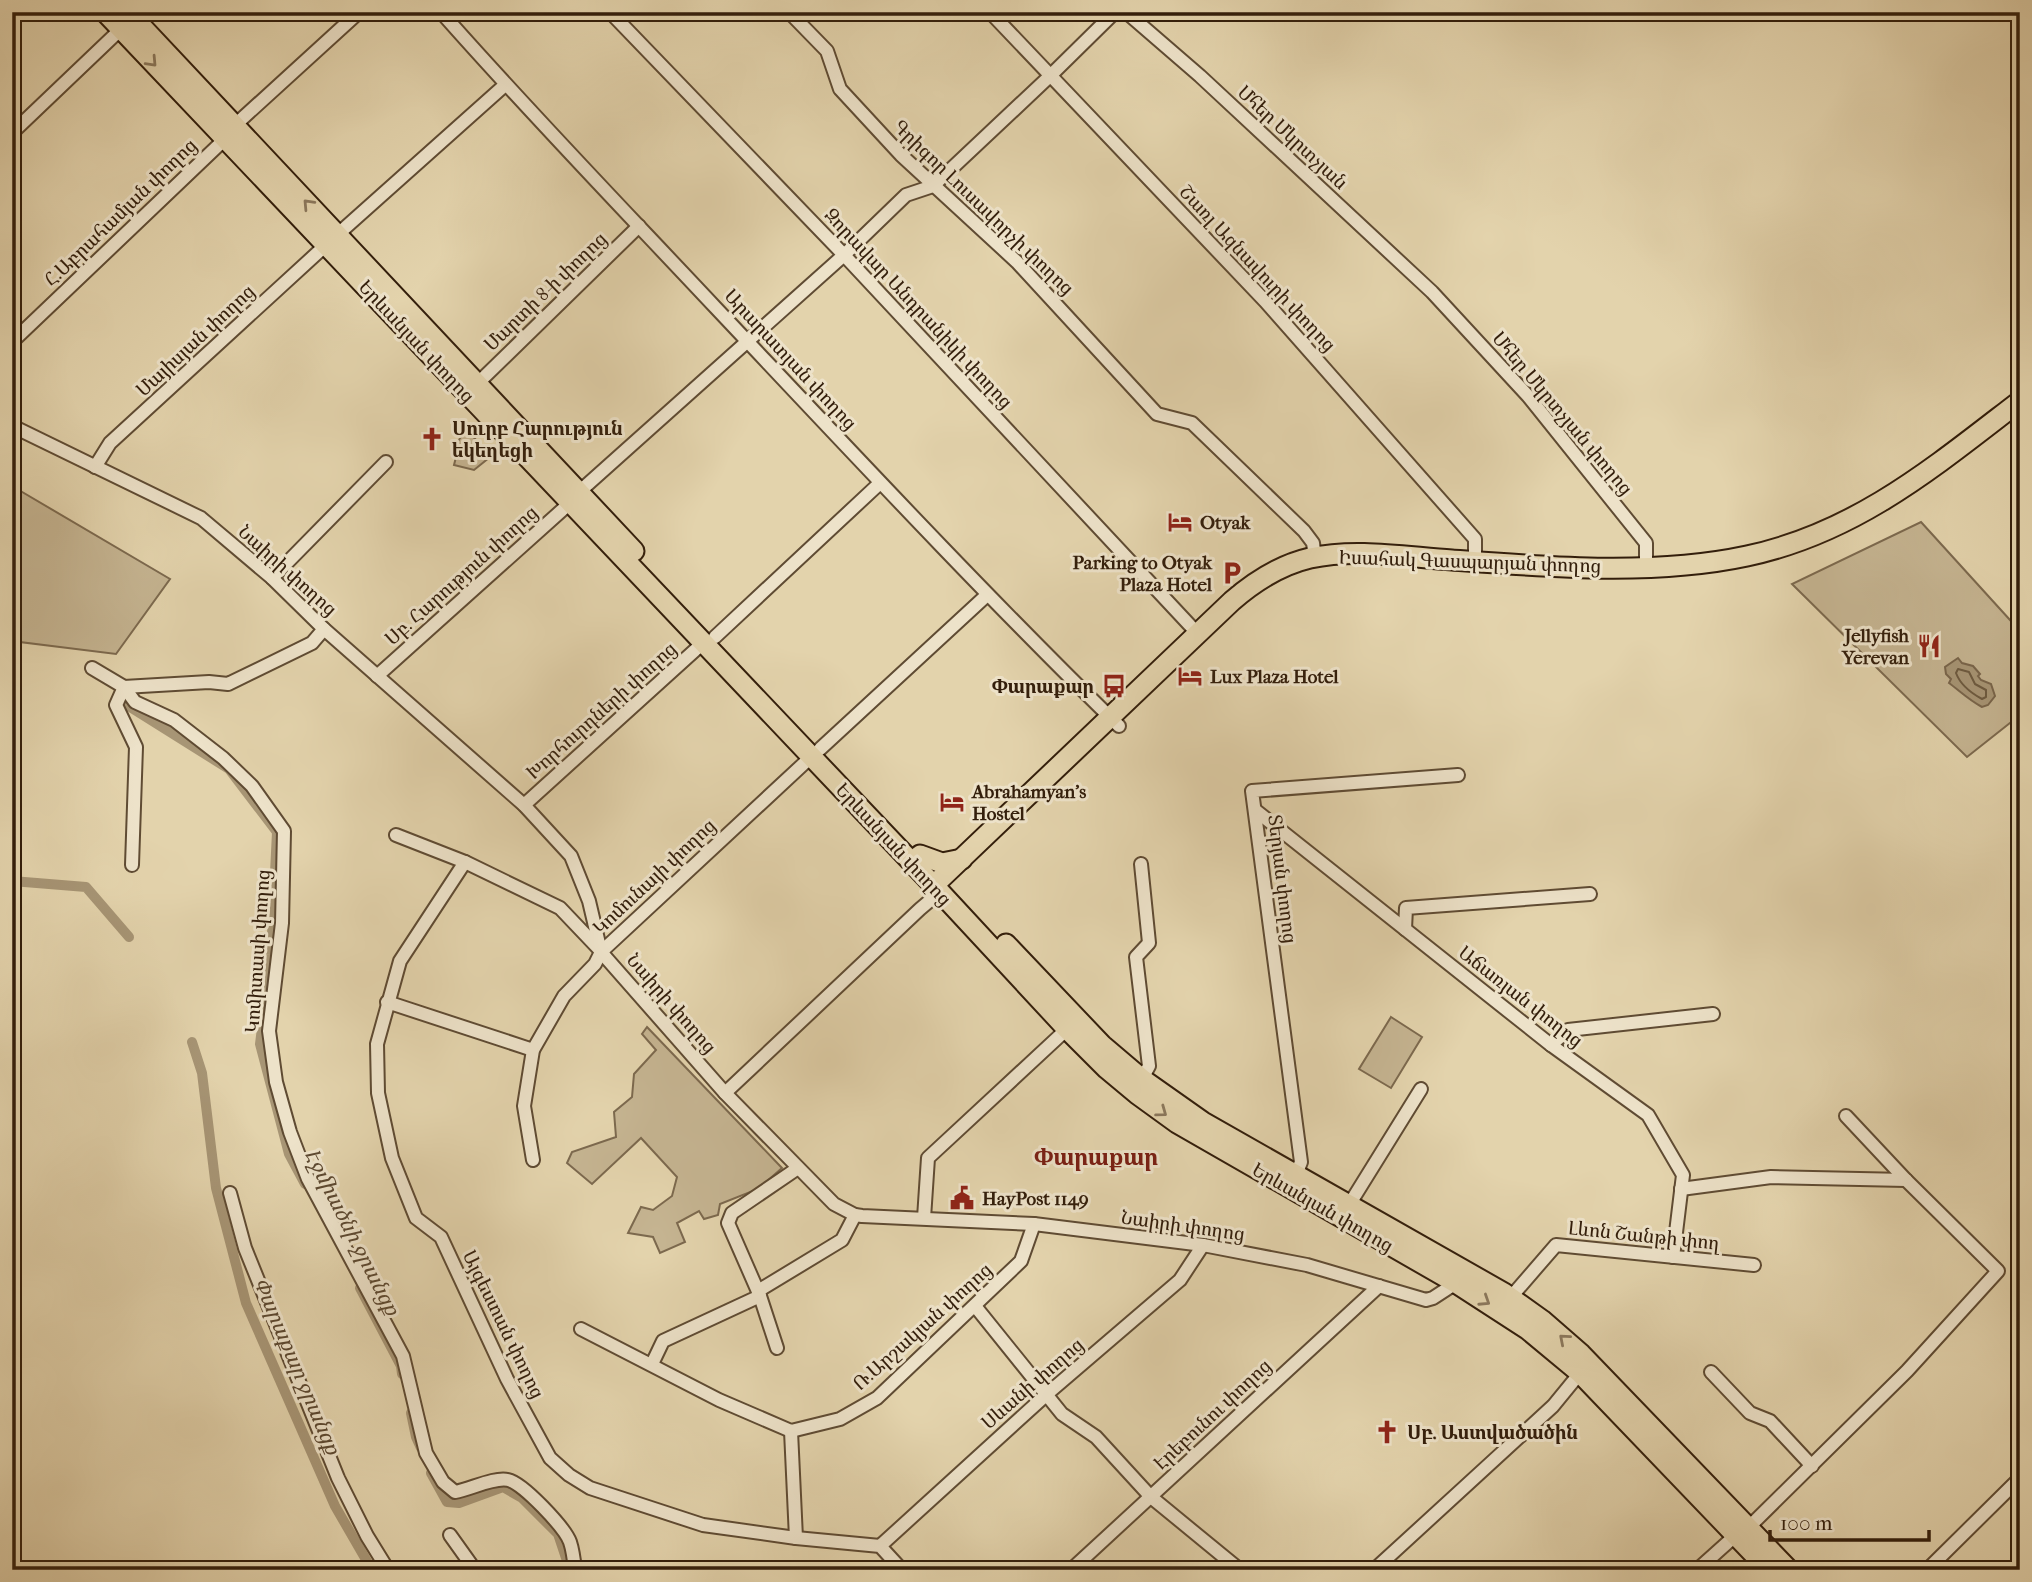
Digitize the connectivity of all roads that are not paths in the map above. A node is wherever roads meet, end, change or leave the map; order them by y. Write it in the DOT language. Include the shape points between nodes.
graph roads {
  1 [pos="105,12"];
  2 [pos="359,12"];
  3 [pos="441,12"];
  4 [pos="610,12"];
  5 [pos="789,12"];
  6 [pos="990,12"];
  7 [pos="1115,12"];
  8 [pos="1126,12"];
  9 [pos="131,18"];
  10 [pos="1051,75"];
  11 [pos="505,85"];
  12 [pos="229,132"];
  13 [pos="12,133"];
  14 [pos="933,186"];
  15 [pos="639,226"];
  16 [pos="332,240"];
  17 [pos="844,255"];
  18 [pos="1432,292"];
  19 [pos="747,341"];
  20 [pos="12,342"];
  21 [pos="477,384"];
  22 [pos="2020,401"];
  23 [pos="2020,417"];
  24 [pos="12,426"];
  25 [pos="387,462"];
  26 [pos="95,467"];
  27 [pos="880,483"];
  28 [pos="575,498"];
  29 [pos="1315,557"];
  30 [pos="1475,562"];
  31 [pos="1646,567"];
  32 [pos="272,578"];
  33 [pos="987,594"];
  34 [pos="324,629"];
  35 [pos="1198,634"];
  36 [pos="709,640"];
  37 [pos="92,668"];
  38 [pos="377,676"];
  39 [pos="124,687"];
  40 [pos="1115,722"];
  41 [pos="816,753"];
  42 [pos="1458,775"];
  43 [pos="524,805"];
  44 [pos="1255,810"];
  45 [pos="396,835"];
  46 [pos="920,855"];
  47 [pos="962,859"];
  48 [pos="465,862"];
  49 [pos="1141,864"];
  50 [pos="132,865"];
  51 [pos="939,889"];
  52 [pos="1590,894"];
  53 [pos="1405,929"];
  54 [pos="601,952"];
  55 [pos="387,1002"];
  56 [pos="1713,1014"];
  57 [pos="1067,1029"];
  58 [pos="1551,1045"];
  59 [pos="533,1050"];
  60 [pos="1142,1079"];
  61 [pos="1421,1089"];
  62 [pos="725,1093"];
  63 [pos="1846,1116"];
  64 [pos="533,1160"];
  65 [pos="798,1168"];
  66 [pos="1296,1175"];
  67 [pos="1906,1180"];
  68 [pos="1681,1189"];
  69 [pos="230,1193"];
  70 [pos="1349,1205"];
  71 [pos="855,1215"];
  72 [pos="923,1218"];
  73 [pos="1034,1224"];
  74 [pos="1203,1245"];
  75 [pos="1672,1257"];
  76 [pos="1755,1265"];
  77 [pos="1456,1283"];
  78 [pos="1379,1286"];
  79 [pos="759,1293"];
  80 [pos="1511,1297"];
  81 [pos="975,1306"];
  82 [pos="581,1329"];
  83 [pos="777,1348"];
  84 [pos="652,1364"];
  85 [pos="1711,1372"];
  86 [pos="1580,1373"];
  87 [pos="1047,1394"];
  88 [pos="791,1431"];
  89 [pos="1812,1465"];
  90 [pos="2020,1478"];
  91 [pos="1151,1497"];
  92 [pos="1742,1531"];
  93 [pos="450,1535"];
  94 [pos="796,1538"];
  95 [pos="880,1546"];
  96 [pos="388,1570"];
  97 [pos="475,1570"];
  98 [pos="575,1570"];
  99 [pos="902,1570"];
  100 [pos="1071,1570"];
  101 [pos="1240,1570"];
  102 [pos="1374,1570"];
  103 [pos="1697,1570"];
  104 [pos="1769,1570"];
  105 [pos="1789,1570"];
  106 [pos="1927,1570"];
  1 -- 9 [label="main road, Երևանյան փողոց"];
  2 -- 12 [label="street, Հ.Աբրահամյան փողոց"];
  3 -- 11 [label="street, Արարատյան փողոց"];
  4 -- 17 [label="street, Զորավար Անդրանիկի փողոց"];
  5 -- 14 [label="street, Գրիգոր Լուսավորչի փողոց" via="827,51 840,89"];
  6 -- 10 [label="street, Շառլ Ազնավուրի փողոց"];
  7 -- 10 [label="street, Սբ. Հարություն փողոց"];
  8 -- 18 [label="street, Մհեր Մկրտչյան"];
  9 -- 12 [label="main road, Երևանյան փողոց"];
  9 -- 13 [label="street"];
  10 -- 14 [label="street, Սբ. Հարություն փողոց"];
  10 -- 30 [label="street, Շառլ Ազնավուրի փողոց" via="1265,301 1466,528 1475,539"];
  11 -- 15 [label="street, Արարատյան փողոց"];
  11 -- 16 [label="street, Մայիսյան փողոց"];
  12 -- 16 [label="main road, Երևանյան փողոց"];
  12 -- 20 [label="street, Հ.Աբրահամյան փողոց"];
  14 -- 17 [label="street, Սբ. Հարություն փողոց" via="906,194"];
  14 -- 29 [label="street, Գրիգոր Լուսավորչի փողոց" via="1017,262 1157,414 1192,423 1295,522 1313,543"];
  15 -- 19 [label="street, Արարատյան փողոց"];
  15 -- 21 [label="street, Մարտի 8-ի փողոց"];
  16 -- 21 [label="main road, Երևանյան փողոց"];
  16 -- 26 [label="street, Մայիսյան փողոց" via="110,443"];
  16 -- 28 [label="main road, Երևանյան փողոց"];
  17 -- 19 [label="street, Սբ. Հարություն փողոց"];
  17 -- 35 [label="street, Զորավար Անդրանիկի փողոց"];
  18 -- 31 [label="street, Մհեր Մկրտչյան փողոց" via="1528,396 1646,543"];
  19 -- 27 [label="street, Արարատյան փողոց"];
  19 -- 28 [label="street, Սբ. Հարություն փողոց"];
  21 -- 28 [label="main road, Երևանյան փողոց"];
  22 -- 31 [label="main road, Իսահակ Գասպարյան փողոց" via="1899,492 1827,531 1748,556"];
  23 -- 40 [label="main road, Իսահակ Գասպարյան փողոց" via="1875,521 1805,552 1740,570 1649,580 1348,567 1298,574 1253,598"];
  24 -- 26 [label="street, Նաիրի փողոց"];
  25 -- 32 [label="street"];
  26 -- 32 [label="street, Նաիրի փողոց" via="201,518"];
  27 -- 33 [label="street, Արարատյան փողոց"];
  27 -- 36 [label="street, Խորհուրդների փողոց"];
  28 -- 36 [label="main road, Երևանյան փողոց"];
  28 -- 38 [label="street, Սբ. Հարություն փողոց"];
  29 -- 30 [label="main road, Իսահակ Գասպարյան փողոց" via="1348,554"];
  29 -- 35 [label="main road, Իսահակ Գասպարյան փողոց" via="1258,580"];
  30 -- 31 [label="main road, Իսահակ Գասպարյան փողոց"];
  32 -- 34 [label="street, Նաիրի փողոց"];
  33 -- 40 [label="street, Արարատյան փողոց"];
  33 -- 41 [label="street, Կոմունայի փողոց"];
  34 -- 38 [label="street, Նաիրի փողոց"];
  34 -- 39 [label="street" via="312,643 228,684"];
  35 -- 40 [label="main road, Իսահակ Գասպարյան փողոց"];
  36 -- 41 [label="main road, Երևանյան փողոց"];
  36 -- 43 [label="street, Խորհուրդների փողոց"];
  37 -- 39 [label="street, Կոմիտասի փողոց"];
  38 -- 43 [label="street, Նաիրի փողոց"];
  39 -- 50 [label="street" via="116,705 136,747"];
  39 -- 98 [label="street, Կոմիտասի փողոց" via="135,702 174,720 223,758 252,786 284,831 282,923 269,1031 276,1082 308,1179 403,1356 426,1452 443,1482 455,1492 511,1480 536,1500 569,1540"];
  40 -- 47 [label="main road, Իսահակ Գասպարյան փողոց"];
  40 -- 51 [label="main road, Իսահակ Գասպարյան փողոց" via="975,864"];
  41 -- 46 [label="main road, Երևանյան փողոց"];
  41 -- 51 [label="main road, Երևանյան փողոց"];
  41 -- 54 [label="street, Կոմունայի փողոց"];
  42 -- 44 [label="street, Տերյան փողոց" via="1252,792"];
  43 -- 54 [label="street, Նաիրի փողոց" via="571,856 589,901"];
  44 -- 53 [label="street, Աճառյան փողոց"];
  44 -- 66 [label="street, Տերյան փողոց" via="1301,1162"];
  45 -- 48 [label="street"];
  46 -- 47 [label="main road" via="942,863"];
  46 -- 51 [label="main road, Երևանյան փողոց"];
  47 -- 51 [label="main road, Իսահակ Գասպարյան փողոց"];
  48 -- 54 [label="street" via="559,908"];
  48 -- 55 [label="street, Այգեստան փողոց" via="400,961"];
  49 -- 60 [label="street" via="1149,943 1136,957 1149,1066"];
  51 -- 57 [label="main road, Երևանյան փողոց"];
  51 -- 60 [label="main road, Երևանյան փողոց"];
  51 -- 62 [label="street, Իսահակ Գասպարյան փողոց"];
  52 -- 53 [label="street" via="1406,908"];
  53 -- 58 [label="street, Աճառյան փողոց"];
  54 -- 59 [label="street, Կոմունայի փողոց" via="565,996"];
  54 -- 62 [label="street, Նաիրի փողոց"];
  55 -- 59 [label="street"];
  55 -- 94 [label="street, Այգեստան փողոց" via="377,1044 378,1093 392,1158 416,1218 441,1237 507,1380 550,1458 590,1488 703,1525"];
  56 -- 58 [label="street" via="1568,1030"];
  57 -- 72 [label="street" via="928,1158"];
  57 -- 77 [label="main road, Երևանյան փողոց, one-way" via="1107,1069 1177,1123"];
  58 -- 68 [label="street, Աճառյան փողոց" via="1648,1115 1683,1175"];
  59 -- 64 [label="street, Կոմունայի փողոց" via="524,1106"];
  60 -- 66 [label="main road, Երևանյան փողոց" via="1203,1122"];
  61 -- 70 [label="street"];
  62 -- 65 [label="street, Նաիրի փողոց"];
  63 -- 67 [label="street"];
  65 -- 71 [label="street, Նաիրի փողոց" via="834,1204"];
  65 -- 79 [label="street" via="732,1213 729,1223"];
  66 -- 70 [label="main road, Երևանյան փողոց"];
  67 -- 68 [label="street" via="1771,1177"];
  67 -- 89 [label="street" via="1997,1271 1907,1371"];
  68 -- 75 [label="street, Աճառյան փողոց"];
  69 -- 96 [label="street" via="245,1248 333,1465"];
  70 -- 80 [label="main road, Երևանյան փողոց"];
  71 -- 72 [label="street, Նաիրի փողոց"];
  71 -- 79 [label="street" via="842,1240"];
  72 -- 73 [label="street, Նաիրի փողոց"];
  73 -- 74 [label="street, Նաիրի փողոց"];
  73 -- 81 [label="street, Ռ.Արշակյան փողոց" via="1021,1261"];
  74 -- 78 [label="street, Նաիրի փողոց" via="1307,1265"];
  74 -- 87 [label="street, Սևանի փողոց" via="1180,1280"];
  75 -- 76 [label="street, Լևոն Շանթի փող"];
  75 -- 80 [label="street, Լևոն Շանթի փող" via="1556,1245"];
  77 -- 78 [label="street, Նաիրի փողոց" via="1430,1300"];
  77 -- 86 [label="main road, Երևանյան փողոց, one-way" via="1527,1329"];
  78 -- 91 [label="street, Էրեբունու փողոց"];
  79 -- 83 [label="street"];
  79 -- 84 [label="street" via="663,1341"];
  92 -- 80 [label="main road, Երևանյան փողոց, one-way" via="1581,1354"];
  81 -- 87 [label="street"];
  81 -- 88 [label="street, Ռ.Արշակյան փողոց" via="877,1398 841,1419"];
  82 -- 84 [label="street"];
  84 -- 88 [label="street"];
  85 -- 89 [label="street" via="1750,1413 1770,1421"];
  86 -- 92 [label="main road, Երևանյան փողոց"];
  86 -- 102 [label="street" via="1553,1406"];
  87 -- 91 [label="street" via="1062,1414 1096,1437"];
  87 -- 95 [label="street, Սևանի փողոց"];
  88 -- 94 [label="street"];
  89 -- 92 [label="street"];
  90 -- 106 [label="street"];
  91 -- 100 [label="street, Էրեբունու փողոց"];
  91 -- 101 [label="street"];
  92 -- 103 [label="street"];
  92 -- 104 [label="main road, Երևանյան փողոց"];
  92 -- 105 [label="main road, Երևանյան փողոց"];
  93 -- 97 [label="street"];
  94 -- 95 [label="street, Այգեստան փողոց"];
  95 -- 99 [label="street"];
}
